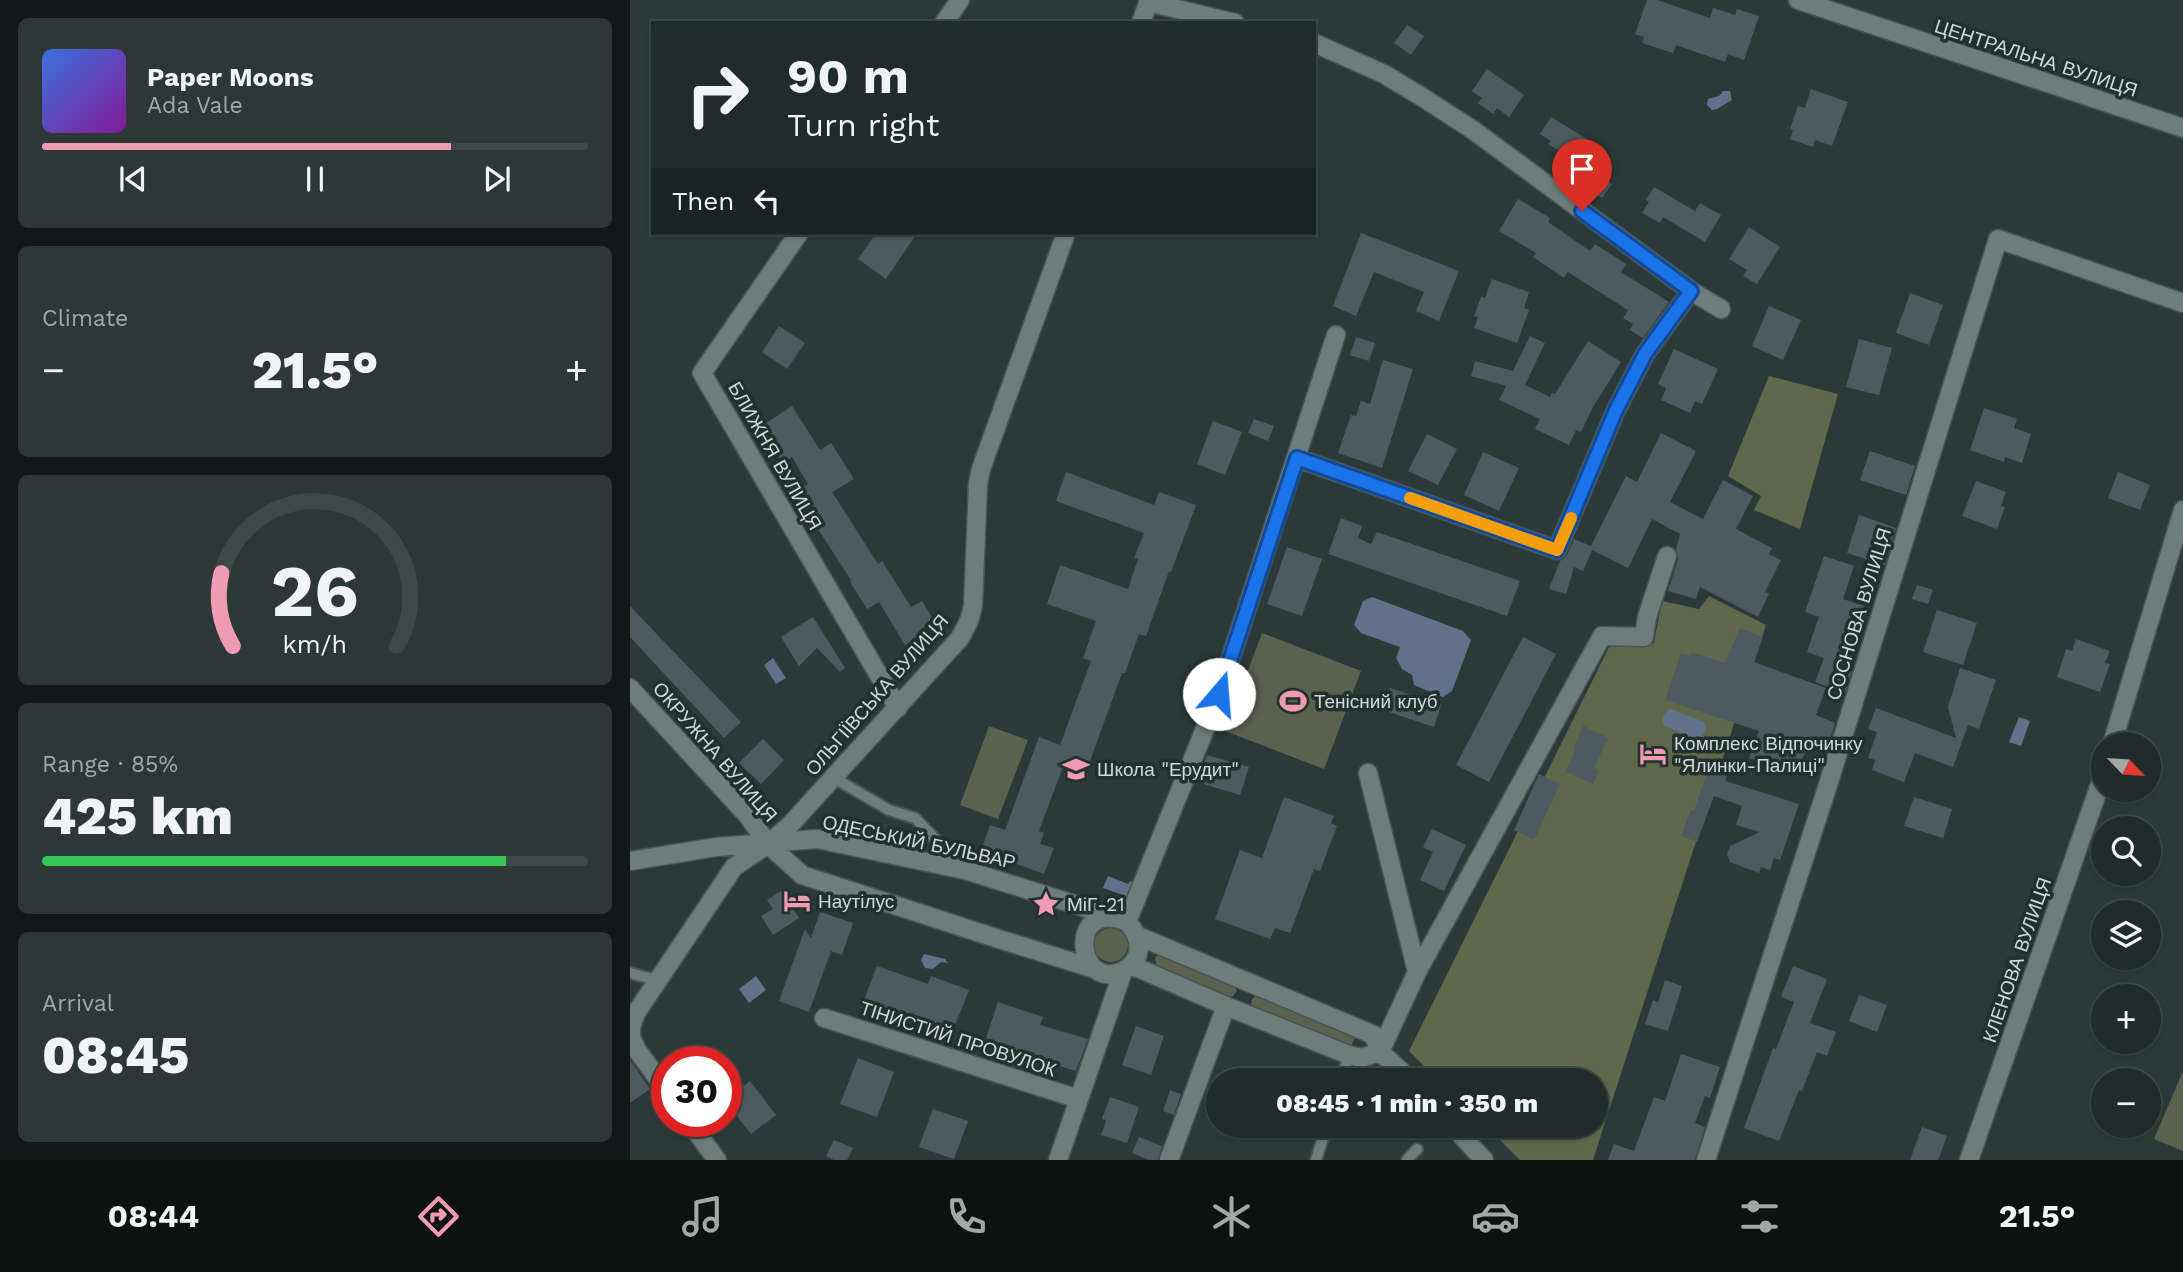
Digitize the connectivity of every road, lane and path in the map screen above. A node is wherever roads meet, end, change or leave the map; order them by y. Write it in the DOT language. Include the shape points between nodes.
graph roads {
  1 [pos="960,0"];
  2 [pos="1798,0"];
  3 [pos="1149,1"];
  4 [pos="945,21"];
  5 [pos="1142,21"];
  6 [pos="1227,21"];
  7 [pos="1316,44"];
  8 [pos="2183,128"];
  9 [pos="798,235"];
  10 [pos="1065,235"];
  11 [pos="1691,291"];
  12 [pos="2183,303"];
  13 [pos="1721,309"];
  14 [pos="1336,335"];
  15 [pos="1297,458"];
  16 [pos="2183,510"];
  17 [pos="1667,556"];
  18 [pos="630,688"];
  19 [pos="898,708"];
  20 [pos="2116,732"];
  21 [pos="1368,773"];
  22 [pos="834,778"];
  23 [pos="2094,802"];
  24 [pos="768,844"];
  25 [pos="630,860"];
  26 [pos="965,870"];
  27 [pos="1120,924"];
  28 [pos="1130,964"];
  29 [pos="1091,965"];
  30 [pos="1417,972"];
  31 [pos="630,973"];
  32 [pos="657,980"];
  33 [pos="1226,1006"];
  34 [pos="824,1018"];
  35 [pos="1380,1052"];
  36 [pos="1349,1055"];
  37 [pos="1345,1068"];
  38 [pos="1398,1068"];
  39 [pos="651,1069"];
  40 [pos="1079,1099"];
  41 [pos="700,1137"];
  42 [pos="1323,1138"];
  43 [pos="1464,1138"];
  44 [pos="1417,1149"];
  45 [pos="717,1160"];
  46 [pos="1058,1160"];
  47 [pos="1169,1160"];
  48 [pos="1316,1160"];
  49 [pos="1406,1160"];
  50 [pos="1484,1160"];
  51 [pos="1706,1160"];
  52 [pos="1969,1160"];
  1 -- 4 [label="street"];
  2 -- 8 [label="street, ЦЕНТРАЛЬНА ВУЛИЦЯ"];
  3 -- 5 [label="street"];
  3 -- 6 [label="street"];
  7 -- 11 [label="street" via="1384,74 1462,123"];
  9 -- 19 [label="street, БЛИЖНЯ ВУЛИЦЯ" via="702,373"];
  10 -- 19 [label="street, ОЛЬГІЇВСЬКА ВУЛИЦЯ" via="981,469 969,621 960,638"];
  11 -- 13 [label="street"];
  11 -- 15 [label="street" via="1645,354 1616,410 1557,550"];
  12 -- 51 [label="street, СОСНОВА ВУЛИЦЯ" via="1998,239"];
  14 -- 15 [label="street"];
  15 -- 27 [label="street" via="1219,694"];
  16 -- 20 [label="street"];
  17 -- 30 [label="street" via="1644,637 1602,636"];
  18 -- 24 [label="street, ОКРУЖНА ВУЛИЦЯ" via="748,816"];
  19 -- 22 [label="street, ОЛЬГІЇВСЬКА ВУЛИЦЯ"];
  21 -- 30 [label="street"];
  22 -- 24 [label="street, ОЛЬГІЇВСЬКА ВУЛИЦЯ"];
  22 -- 26 [label="lane" via="888,810 915,818"];
  23 -- 52 [label="street, КЛЕНОВА ВУЛИЦЯ"];
  24 -- 25 [label="street, ОДЕСЬКИЙ БУЛЬВАР"];
  24 -- 26 [label="street, ОДЕСЬКИЙ БУЛЬВАР" via="817,839"];
  24 -- 29 [label="street" via="802,874"];
  24 -- 32 [label="street, ОЛЬГІЇВСЬКА ВУЛИЦЯ" via="734,867"];
  26 -- 27 [label="street, ОДЕСЬКИЙ БУЛЬВАР"];
  27 -- 28 [label="street" via="1139,943"];
  27 -- 29 [label="street" via="1090,926 1083,948"];
  27 -- 35 [label="street, ОДЕСЬКИЙ БУЛЬВАР" via="1374,1035"];
  28 -- 29 [label="street" via="1113,973"];
  28 -- 33 [label="street"];
  28 -- 40 [label="street"];
  30 -- 35 [label="street"];
  31 -- 32 [label="lane"];
  32 -- 39 [label="street, ОЛЬГІЇВСЬКА ВУЛИЦЯ" via="631,1027 637,1050"];
  33 -- 36 [label="street"];
  33 -- 47 [label="street"];
  34 -- 40 [label="street, ТІНИСТИЙ ПРОВУЛОК"];
  35 -- 36 [label="street" via="1362,1058"];
  35 -- 38 [label="street, ОДЕСЬКИЙ БУЛЬВАР"];
  36 -- 37 [label="lane"];
  40 -- 46 [label="street"];
  41 -- 45 [label="street"];
  42 -- 48 [label="lane"];
  43 -- 50 [label="street"];
  44 -- 49 [label="lane"];
}
